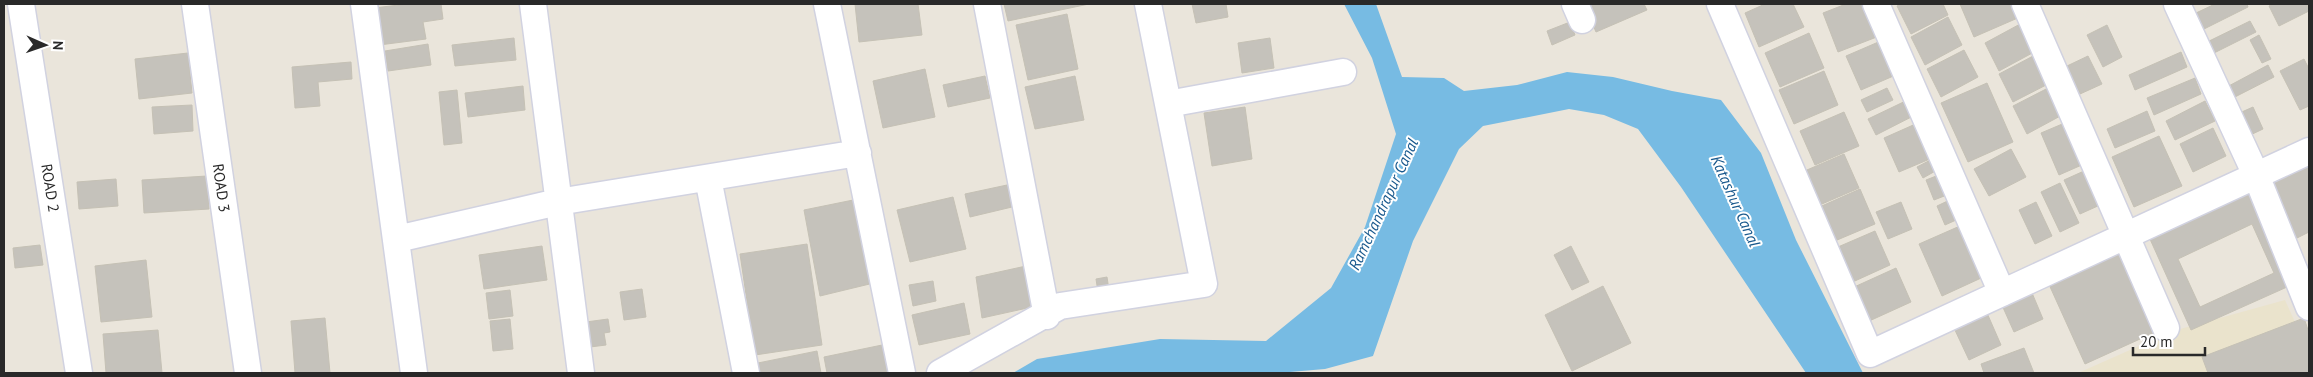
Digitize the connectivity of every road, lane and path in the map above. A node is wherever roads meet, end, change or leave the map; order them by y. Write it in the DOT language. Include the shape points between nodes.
graph roads {
  1 [pos="20,4"];
  2 [pos="194,4"];
  3 [pos="364,4"];
  4 [pos="533,4"];
  5 [pos="827,4"];
  6 [pos="987,4"];
  7 [pos="1148,4"];
  8 [pos="1720,4"];
  9 [pos="1876,4"];
  10 [pos="2025,4"];
  11 [pos="2177,4"];
  12 [pos="1343,72"];
  13 [pos="1168,104"];
  14 [pos="2309,151"];
  15 [pos="858,154"];
  16 [pos="2256,176"];
  17 [pos="708,178"];
  18 [pos="558,202"];
  19 [pos="2126,235"];
  20 [pos="397,239"];
  21 [pos="2002,293"];
  22 [pos="2309,307"];
  23 [pos="1047,316"];
  24 [pos="2166,328"];
  25 [pos="79,373"];
  26 [pos="248,373"];
  27 [pos="414,373"];
  28 [pos="581,373"];
  29 [pos="746,373"];
  30 [pos="902,373"];
  31 [pos="940,373"];
  1 -- 25 [label="street, ROAD 2"];
  2 -- 26 [label="street, ROAD 3"];
  3 -- 20 [label="street"];
  4 -- 18 [label="street"];
  5 -- 15 [label="street"];
  6 -- 23 [label="street"];
  7 -- 13 [label="street"];
  8 -- 21 [label="street" via="1870,354"];
  9 -- 21 [label="street"];
  10 -- 19 [label="street"];
  11 -- 16 [label="street"];
  12 -- 13 [label="street"];
  13 -- 23 [label="street" via="1204,284 1060,306"];
  14 -- 16 [label="street"];
  15 -- 17 [label="street"];
  15 -- 30 [label="street"];
  16 -- 19 [label="street"];
  16 -- 22 [label="street"];
  17 -- 18 [label="street"];
  17 -- 29 [label="street"];
  18 -- 20 [label="street"];
  18 -- 28 [label="street"];
  19 -- 21 [label="street"];
  19 -- 24 [label="street"];
  20 -- 27 [label="street"];
  23 -- 31 [label="street"];
}
